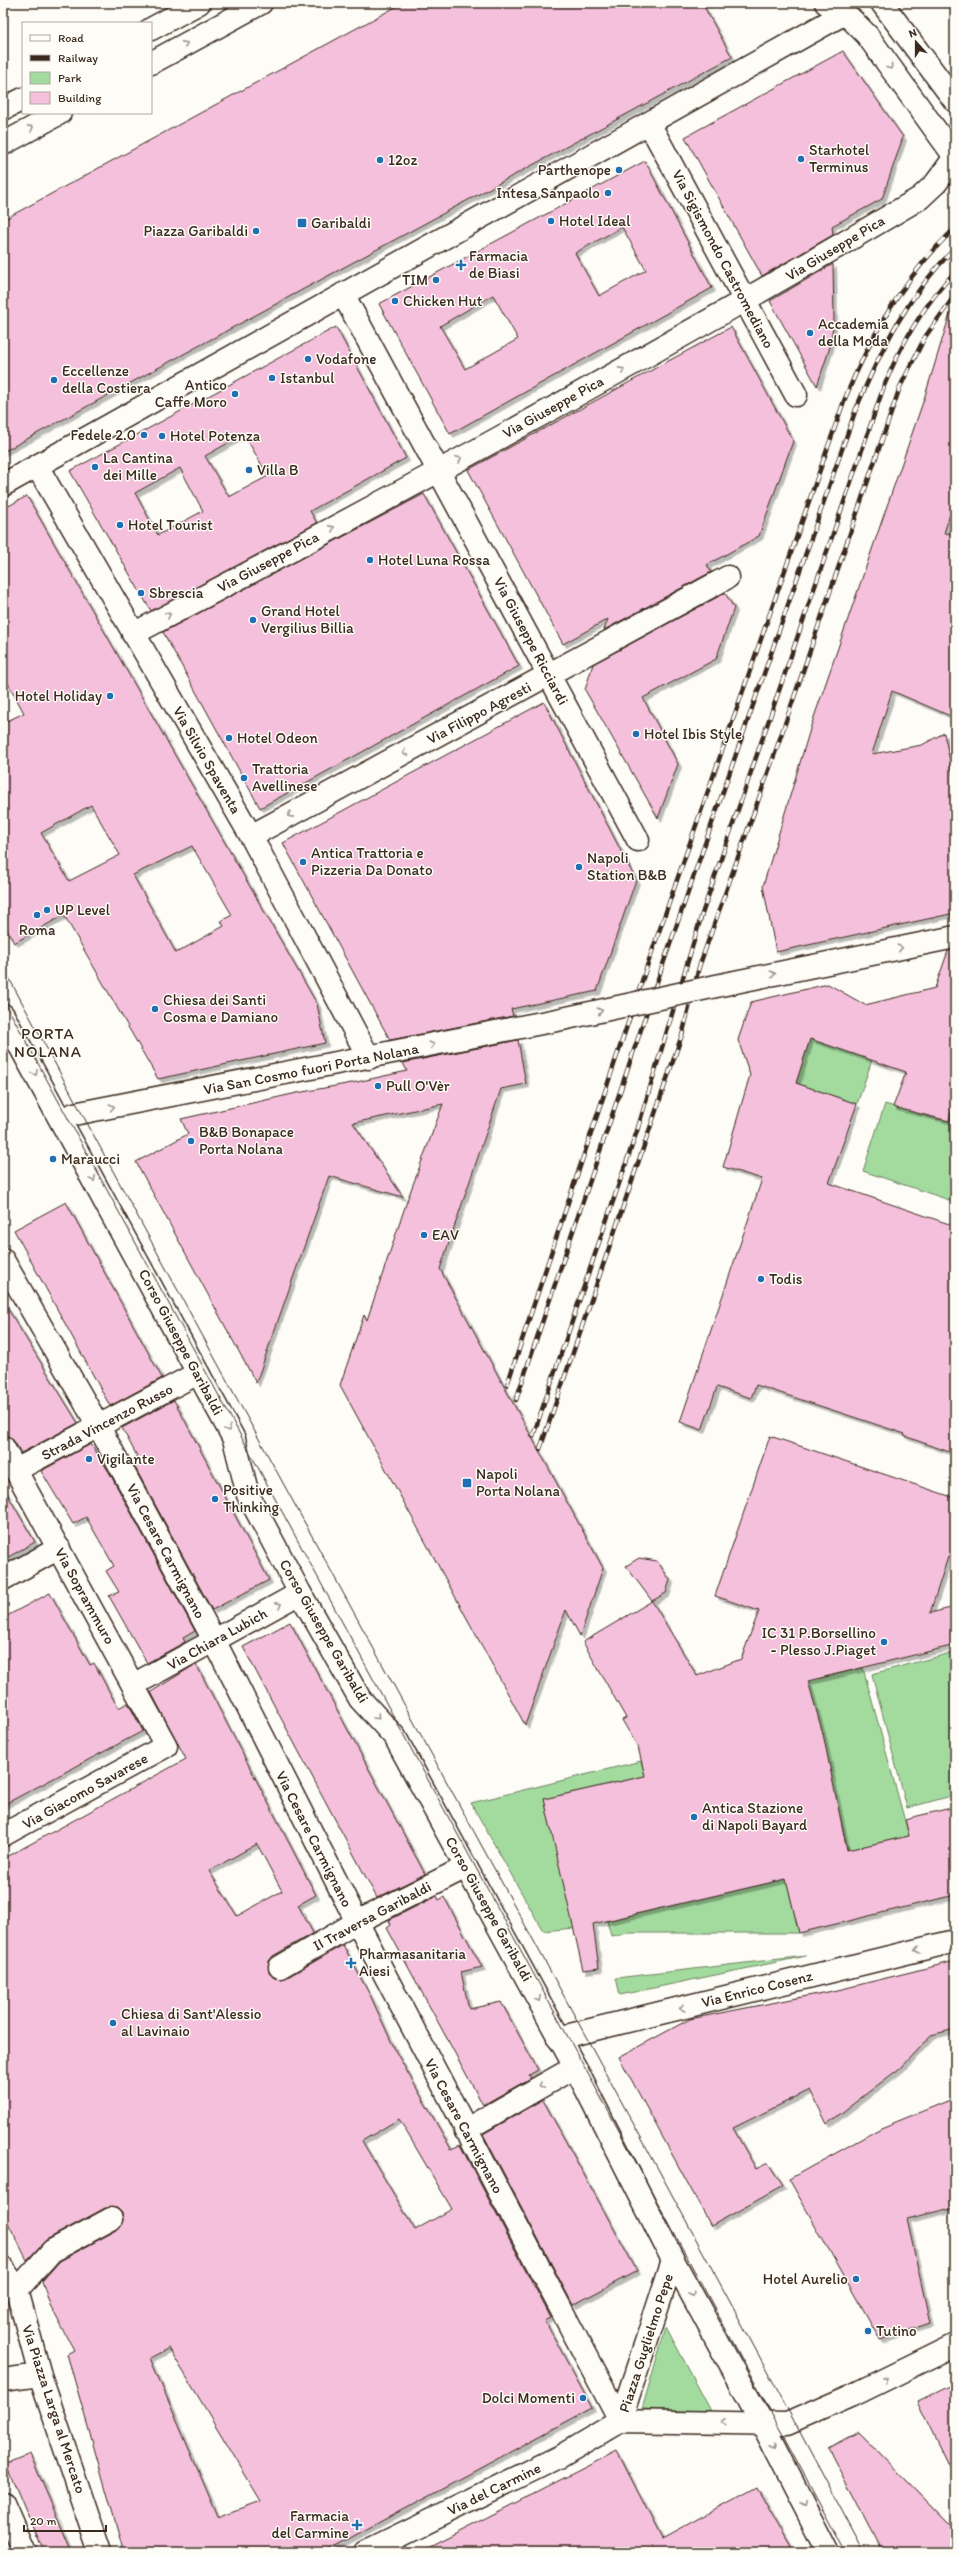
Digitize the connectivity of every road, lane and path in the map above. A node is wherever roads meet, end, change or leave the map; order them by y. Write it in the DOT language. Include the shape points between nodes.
graph roads {
  1 [pos="199,3"];
  2 [pos="261,3"];
  3 [pos="826,3"];
  4 [pos="888,10"];
  5 [pos="845,14"];
  6 [pos="152,28"];
  7 [pos="152,62"];
  8 [pos="22,100"];
  9 [pos="955,101"];
  10 [pos="3,110"];
  11 [pos="58,114"];
  12 [pos="649,123"];
  13 [pos="3,144"];
  14 [pos="955,157"];
  15 [pos="343,294"];
  16 [pos="746,301"];
  17 [pos="796,395"];
  18 [pos="37,466"];
  19 [pos="438,470"];
  20 [pos="3,485"];
  21 [pos="728,577"];
  22 [pos="133,634"];
  23 [pos="550,675"];
  24 [pos="251,836"];
  25 [pos="638,840"];
  26 [pos="955,937"];
  27 [pos="3,1015"];
  28 [pos="369,1058"];
  29 [pos="61,1120"];
  30 [pos="3,1260"];
  31 [pos="198,1373"];
  32 [pos="99,1427"];
  33 [pos="3,1447"];
  34 [pos="16,1470"];
  35 [pos="59,1548"];
  36 [pos="3,1580"];
  37 [pos="300,1593"];
  38 [pos="214,1640"];
  39 [pos="135,1684"];
  40 [pos="166,1746"];
  41 [pos="3,1836"];
  42 [pos="466,1867"];
  43 [pos="356,1922"];
  44 [pos="955,1941"];
  45 [pos="280,1967"];
  46 [pos="558,2038"];
  47 [pos="575,2067"];
  48 [pos="465,2130"];
  49 [pos="111,2219"];
  50 [pos="673,2260"];
  51 [pos="3,2268"];
  52 [pos="17,2290"];
  53 [pos="955,2345"];
  54 [pos="40,2375"];
  55 [pos="3,2380"];
  56 [pos="620,2421"];
  57 [pos="762,2423"];
  58 [pos="3,2504"];
  59 [pos="24,2552"];
  60 [pos="100,2552"];
  61 [pos="365,2552"];
  62 [pos="828,2552"];
  1 -- 6 [label="street"];
  7 -- 2 [label="street, one-way"];
  3 -- 5 [label="street"];
  4 -- 9 [label="street"];
  5 -- 12 [label="street"];
  5 -- 14 [label="street, one-way" via="867,35"];
  8 -- 10 [label="street"];
  13 -- 11 [label="street, one-way"];
  12 -- 15 [label="street"];
  12 -- 16 [label="street, Via Sigismondo Castromediano"];
  14 -- 16 [label="street, Via Giuseppe Pica" via="920,198"];
  15 -- 18 [label="street"];
  15 -- 19 [label="street, Via Giuseppe Ricciardi"];
  16 -- 17 [label="street, Via Sigismondo Castromediano"];
  19 -- 16 [label="street, Via Giuseppe Pica, one-way"];
  18 -- 20 [label="street"];
  18 -- 22 [label="street, Via Silvio Spaventa"];
  22 -- 19 [label="street, Via Giuseppe Pica, one-way"];
  19 -- 23 [label="street, Via Giuseppe Ricciardi"];
  21 -- 23 [label="street, Via Filippo Agresti"];
  22 -- 24 [label="street, Via Silvio Spaventa"];
  23 -- 24 [label="street, Via Filippo Agresti, one-way"];
  23 -- 25 [label="street, Via Giuseppe Ricciardi"];
  24 -- 28 [label="street, Via Silvio Spaventa"];
  28 -- 26 [label="street, Via San Cosmo fuori Porta Nolana, one-way, bridge"];
  27 -- 29 [label="street, Corso Giuseppe Garibaldi, one-way"];
  29 -- 28 [label="street, Via San Cosmo fuori Porta Nolana, one-way" via="74,1114"];
  29 -- 31 [label="street, Corso Giuseppe Garibaldi, one-way"];
  30 -- 32 [label="street, Via Cesare Carmignano"];
  31 -- 32 [label="street, Strada Vincenzo Russo"];
  31 -- 37 [label="street, Corso Giuseppe Garibaldi, one-way" via="234,1439 248,1495"];
  32 -- 34 [label="street, Strada Vincenzo Russo"];
  32 -- 38 [label="street, Via Cesare Carmignano"];
  33 -- 34 [label="street, Via Soprammuro"];
  34 -- 35 [label="street, Via Soprammuro"];
  35 -- 36 [label="street"];
  35 -- 39 [label="street, Via Soprammuro"];
  38 -- 37 [label="street, Via Chiara Lubich, one-way"];
  37 -- 42 [label="street, Corso Giuseppe Garibaldi, one-way" via="360,1699 395,1737"];
  38 -- 39 [label="street, Via Chiara Lubich"];
  38 -- 43 [label="street, Via Cesare Carmignano"];
  39 -- 40 [label="street, Via Soprammuro"];
  40 -- 41 [label="street, Via Giacomo Savarese"];
  42 -- 43 [label="street, II Traversa Garibaldi"];
  42 -- 46 [label="street, Corso Giuseppe Garibaldi, one-way"];
  43 -- 45 [label="street, II Traversa Garibaldi"];
  43 -- 48 [label="street, Via Cesare Carmignano"];
  44 -- 46 [label="street, Via Enrico Cosenz, one-way"];
  46 -- 47 [label="street, Corso Giuseppe Garibaldi"];
  47 -- 48 [label="street, one-way"];
  47 -- 50 [label="street, Corso Giuseppe Garibaldi"];
  48 -- 56 [label="street, Via Cesare Carmignano"];
  49 -- 52 [label="street" via="52,2251"];
  50 -- 56 [label="street, Piazza Guglielmo Pepe"];
  50 -- 57 [label="street, Piazza Guglielmo Pepe, one-way"];
  51 -- 52 [label="street, Via Piazza Larga al Mercato"];
  52 -- 54 [label="street, Via Piazza Larga al Mercato"];
  57 -- 53 [label="street, Piazza Guglielmo Pepe, one-way" via="787,2424"];
  54 -- 55 [label="street"];
  54 -- 60 [label="street, Via Piazza Larga al Mercato"];
  57 -- 56 [label="street, Piazza Guglielmo Pepe, one-way"];
  56 -- 61 [label="street, Via del Carmine" via="561,2456"];
  57 -- 62 [label="street, Piazza Guglielmo Pepe, one-way"];
  58 -- 59 [label="street"];
}
